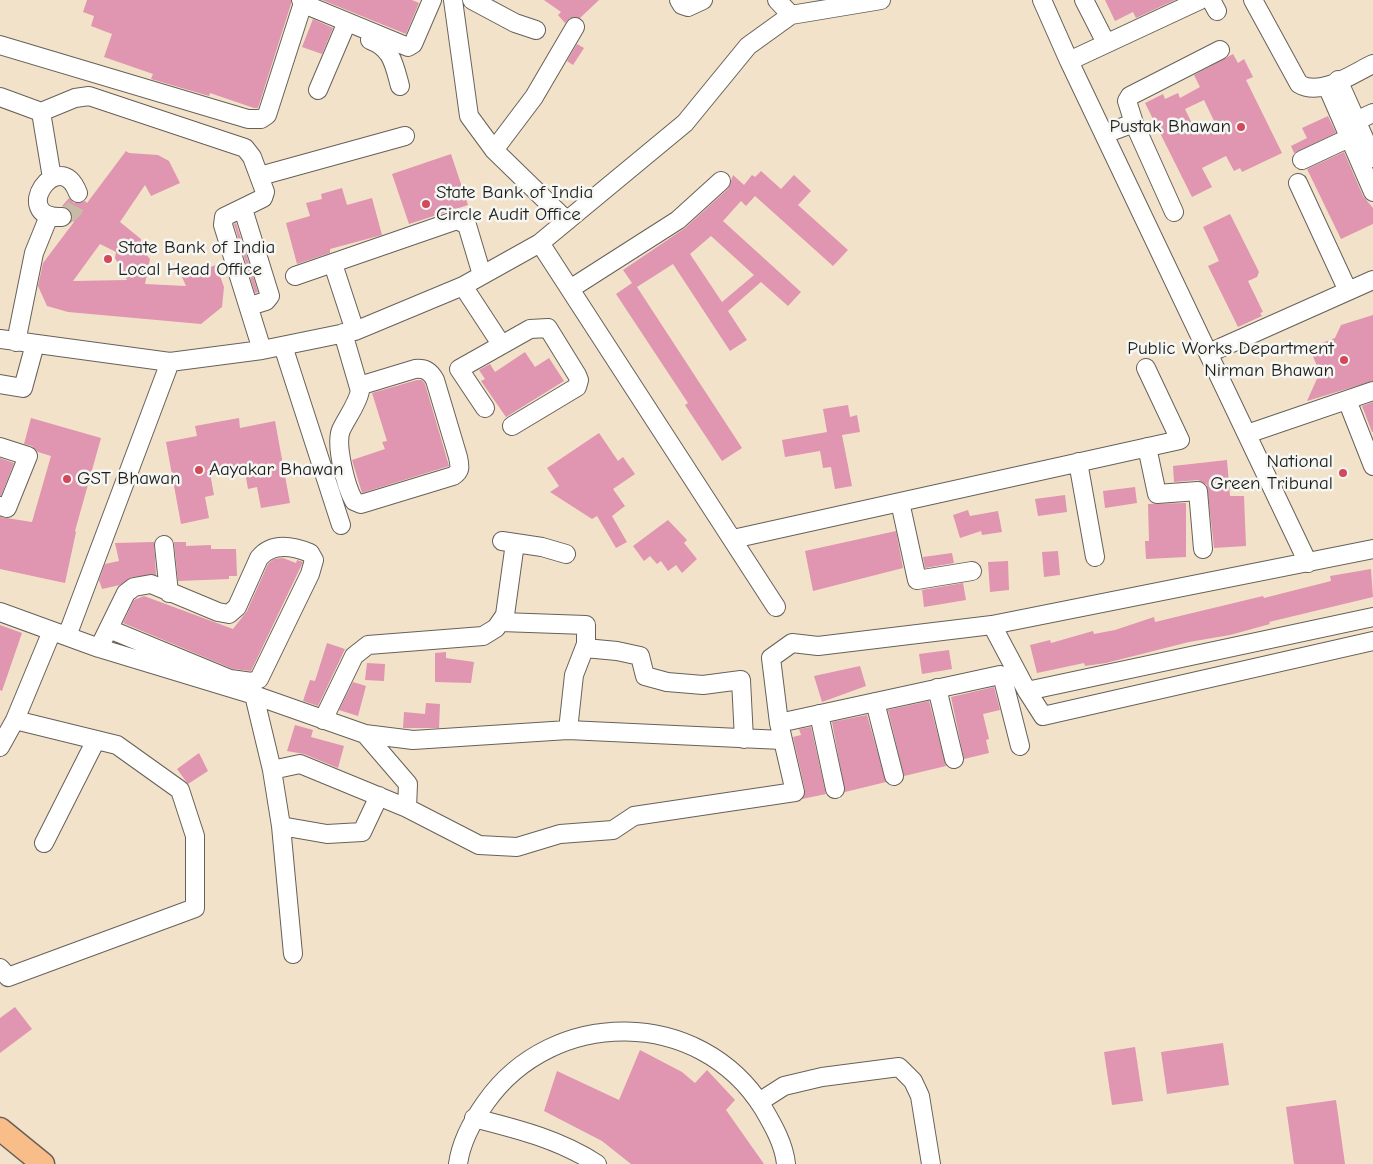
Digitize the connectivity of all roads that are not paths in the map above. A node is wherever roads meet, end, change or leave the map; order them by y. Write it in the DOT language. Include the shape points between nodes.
graph roads {
  1 [pos="432,0"];
  2 [pos="453,0"];
  3 [pos="472,0"];
  4 [pos="679,0"];
  5 [pos="703,0"];
  6 [pos="777,0"];
  7 [pos="880,0"];
  8 [pos="1042,0"];
  9 [pos="1084,0"];
  10 [pos="1200,0"];
  11 [pos="1253,0"];
  12 [pos="302,2"];
  13 [pos="791,15"];
  14 [pos="345,26"];
  15 [pos="575,27"];
  16 [pos="536,30"];
  17 [pos="1106,43"];
  18 [pos="0,45"];
  19 [pos="1220,50"];
  20 [pos="1069,61"];
  21 [pos="1373,64"];
  22 [pos="1332,83"];
  23 [pos="400,86"];
  24 [pos="318,90"];
  25 [pos="0,97"];
  26 [pos="41,112"];
  27 [pos="1373,113"];
  28 [pos="1356,121"];
  29 [pos="1134,123"];
  30 [pos="1104,134"];
  31 [pos="405,136"];
  32 [pos="1349,138"];
  33 [pos="494,150"];
  34 [pos="1373,158"];
  35 [pos="1302,160"];
  36 [pos="260,176"];
  37 [pos="52,178"];
  38 [pos="721,181"];
  39 [pos="1298,183"];
  40 [pos="1373,192"];
  41 [pos="78,193"];
  42 [pos="1174,212"];
  43 [pos="567,221"];
  44 [pos="540,243"];
  45 [pos="333,264"];
  46 [pos="482,275"];
  47 [pos="295,276"];
  48 [pos="1373,280"];
  49 [pos="463,286"];
  50 [pos="570,289"];
  51 [pos="1348,291"];
  52 [pos="349,332"];
  53 [pos="8,341"];
  54 [pos="34,344"];
  55 [pos="501,344"];
  56 [pos="283,346"];
  57 [pos="262,350"];
  58 [pos="1209,353"];
  59 [pos="170,362"];
  60 [pos="1146,368"];
  61 [pos="0,384"];
  62 [pos="359,386"];
  63 [pos="1373,391"];
  64 [pos="1347,400"];
  65 [pos="485,408"];
  66 [pos="512,426"];
  67 [pos="1248,434"];
  68 [pos="0,447"];
  69 [pos="1148,447"];
  70 [pos="1078,462"];
  71 [pos="1373,466"];
  72 [pos="900,502"];
  73 [pos="0,506"];
  74 [pos="341,525"];
  75 [pos="733,539"];
  76 [pos="164,545"];
  77 [pos="1203,549"];
  78 [pos="1373,549"];
  79 [pos="566,554"];
  80 [pos="1096,557"];
  81 [pos="1308,563"];
  82 [pos="972,571"];
  83 [pos="169,593"];
  84 [pos="776,607"];
  85 [pos="0,612"];
  86 [pos="1373,617"];
  87 [pos="501,622"];
  88 [pos="992,625"];
  89 [pos="109,629"];
  90 [pos="60,634"];
  91 [pos="1373,641"];
  92 [pos="99,648"];
  93 [pos="585,648"];
  94 [pos="937,688"];
  95 [pos="1027,690"];
  96 [pos="254,695"];
  97 [pos="875,702"];
  98 [pos="819,714"];
  99 [pos="15,720"];
  100 [pos="323,720"];
  101 [pos="779,723"];
  102 [pos="568,730"];
  103 [pos="365,734"];
  104 [pos="744,739"];
  105 [pos="96,740"];
  106 [pos="782,740"];
  107 [pos="1020,746"];
  108 [pos="0,747"];
  109 [pos="954,759"];
  110 [pos="272,770"];
  111 [pos="894,776"];
  112 [pos="835,789"];
  113 [pos="379,796"];
  114 [pos="407,808"];
  115 [pos="280,826"];
  116 [pos="44,843"];
  117 [pos="292,954"];
  118 [pos="0,968"];
  119 [pos="759,1102"];
  120 [pos="474,1118"];
  121 [pos="0,1129"];
  122 [pos="42,1164"];
  123 [pos="458,1164"];
  124 [pos="597,1164"];
  125 [pos="786,1164"];
  126 [pos="931,1164"];
  1 -- 14 [label="street" via="413,44 408,47"];
  2 -- 33 [label="street" via="469,116"];
  3 -- 16 [label="street" via="515,24"];
  4 -- 5 [label="street" via="688,7"];
  6 -- 13 [label="street"];
  7 -- 13 [label="street"];
  8 -- 20 [label="street"];
  9 -- 17 [label="street"];
  10 -- 17 [label="street"];
  11 -- 22 [label="street" via="1299,84 1308,89 1319,89"];
  12 -- 14 [label="street"];
  12 -- 18 [label="street" via="267,115 261,120 248,119"];
  13 -- 43 [label="street" via="748,46 685,123"];
  14 -- 23 [label="street" via="383,44 394,62"];
  14 -- 24 [label="street"];
  15 -- 33 [label="street" via="534,97"];
  17 -- 20 [label="street"];
  19 -- 29 [label="street" via="1130,96 1127,107"];
  20 -- 30 [label="street"];
  21 -- 22 [label="street"];
  22 -- 28 [label="street"];
  22 -- 32 [label="street"];
  25 -- 26 [label="street"];
  26 -- 36 [label="street" via="75,98 89,96 245,148"];
  26 -- 37 [label="street"];
  27 -- 28 [label="street"];
  28 -- 34 [label="street"];
  29 -- 30 [label="street"];
  29 -- 42 [label="street"];
  30 -- 58 [label="street"];
  31 -- 36 [label="street"];
  32 -- 35 [label="street"];
  32 -- 40 [label="street"];
  33 -- 43 [label="street"];
  36 -- 57 [label="street" via="265,192 263,198 224,217 223,225"];
  37 -- 41 [label="street" via="66,179"];
  37 -- 53 [label="street" via="41,186 38,193 40,206 55,216 34,253"];
  38 -- 50 [label="street" via="678,220"];
  39 -- 51 [label="street"];
  43 -- 44 [label="street"];
  44 -- 46 [label="street"];
  44 -- 50 [label="street"];
  45 -- 46 [label="street" via="457,220 467,225"];
  45 -- 47 [label="street"];
  45 -- 52 [label="street"];
  46 -- 49 [label="street"];
  48 -- 51 [label="street"];
  49 -- 52 [label="street"];
  49 -- 55 [label="street"];
  50 -- 75 [label="street"];
  51 -- 58 [label="street"];
  52 -- 56 [label="street"];
  52 -- 62 [label="street"];
  53 -- 54 [label="street"];
  54 -- 59 [label="street"];
  54 -- 61 [label="street" via="23,388"];
  55 -- 65 [label="street" via="459,369"];
  55 -- 66 [label="street" via="530,329 548,328 579,380 577,387"];
  56 -- 57 [label="street"];
  56 -- 74 [label="street"];
  57 -- 59 [label="street"];
  58 -- 67 [label="street"];
  59 -- 90 [label="street"];
  60 -- 69 [label="street" via="1180,440"];
  62 -- 62 [label="street" via="359,397 340,431 339,440 354,501 361,504 459,472 456,449 435,380 428,371 415,369"];
  63 -- 64 [label="street"];
  64 -- 67 [label="street"];
  64 -- 71 [label="street"];
  67 -- 81 [label="street"];
  68 -- 73 [label="street" via="28,456 7,508"];
  69 -- 70 [label="street"];
  69 -- 77 [label="street" via="1157,494 1198,491"];
  70 -- 72 [label="street"];
  70 -- 80 [label="street"];
  72 -- 75 [label="street"];
  72 -- 82 [label="street" via="917,580"];
  75 -- 84 [label="street"];
  76 -- 83 [label="street"];
  78 -- 81 [label="street"];
  79 -- 87 [label="street" via="542,546 508,542 509,597"];
  81 -- 88 [label="street"];
  83 -- 89 [label="street" via="150,584 134,586 126,593"];
  83 -- 89 [label="street" via="229,614 237,607 258,558 264,552 294,547 310,553 314,560 259,679 252,682 230,679"];
  85 -- 90 [label="street"];
  86 -- 95 [label="street"];
  87 -- 93 [label="street" via="582,624 586,628"];
  87 -- 100 [label="street" via="483,636 368,645 354,656"];
  88 -- 95 [label="street"];
  88 -- 101 [label="street" via="818,646 792,643 771,658"];
  89 -- 92 [label="street"];
  90 -- 92 [label="street"];
  90 -- 99 [label="street"];
  91 -- 95 [label="street" via="1043,716"];
  92 -- 96 [label="street"];
  93 -- 102 [label="street" via="574,675"];
  93 -- 104 [label="street" via="640,656 646,676 667,682 703,685 741,680"];
  94 -- 97 [label="street"];
  94 -- 107 [label="street" via="1000,675"];
  94 -- 109 [label="street"];
  96 -- 100 [label="street"];
  96 -- 110 [label="street"];
  97 -- 98 [label="street"];
  97 -- 111 [label="street"];
  98 -- 101 [label="street"];
  98 -- 112 [label="street"];
  99 -- 105 [label="street"];
  99 -- 108 [label="street"];
  100 -- 103 [label="street"];
  101 -- 106 [label="street"];
  102 -- 103 [label="street" via="413,740"];
  102 -- 104 [label="street"];
  103 -- 114 [label="street" via="408,784"];
  104 -- 106 [label="street"];
  105 -- 116 [label="street"];
  105 -- 118 [label="street" via="117,745 180,790 195,836 195,908 8,977"];
  106 -- 114 [label="street" via="795,792 634,816 613,830 560,834 517,847 479,845"];
  110 -- 113 [label="street" via="300,764"];
  110 -- 115 [label="street"];
  113 -- 114 [label="street"];
  113 -- 115 [label="street" via="362,832 327,834"];
  115 -- 117 [label="street"];
  119 -- 120 [label="street" via="725,1065 689,1044 649,1033 608,1031 567,1040 530,1058 498,1084"];
  119 -- 125 [label="street" via="773,1125"];
  119 -- 126 [label="street" via="784,1086 899,1066 913,1081 920,1096"];
  120 -- 123 [label="street"];
  120 -- 124 [label="street" via="573,1148"];
  121 -- 122 [label="main road"];
}
